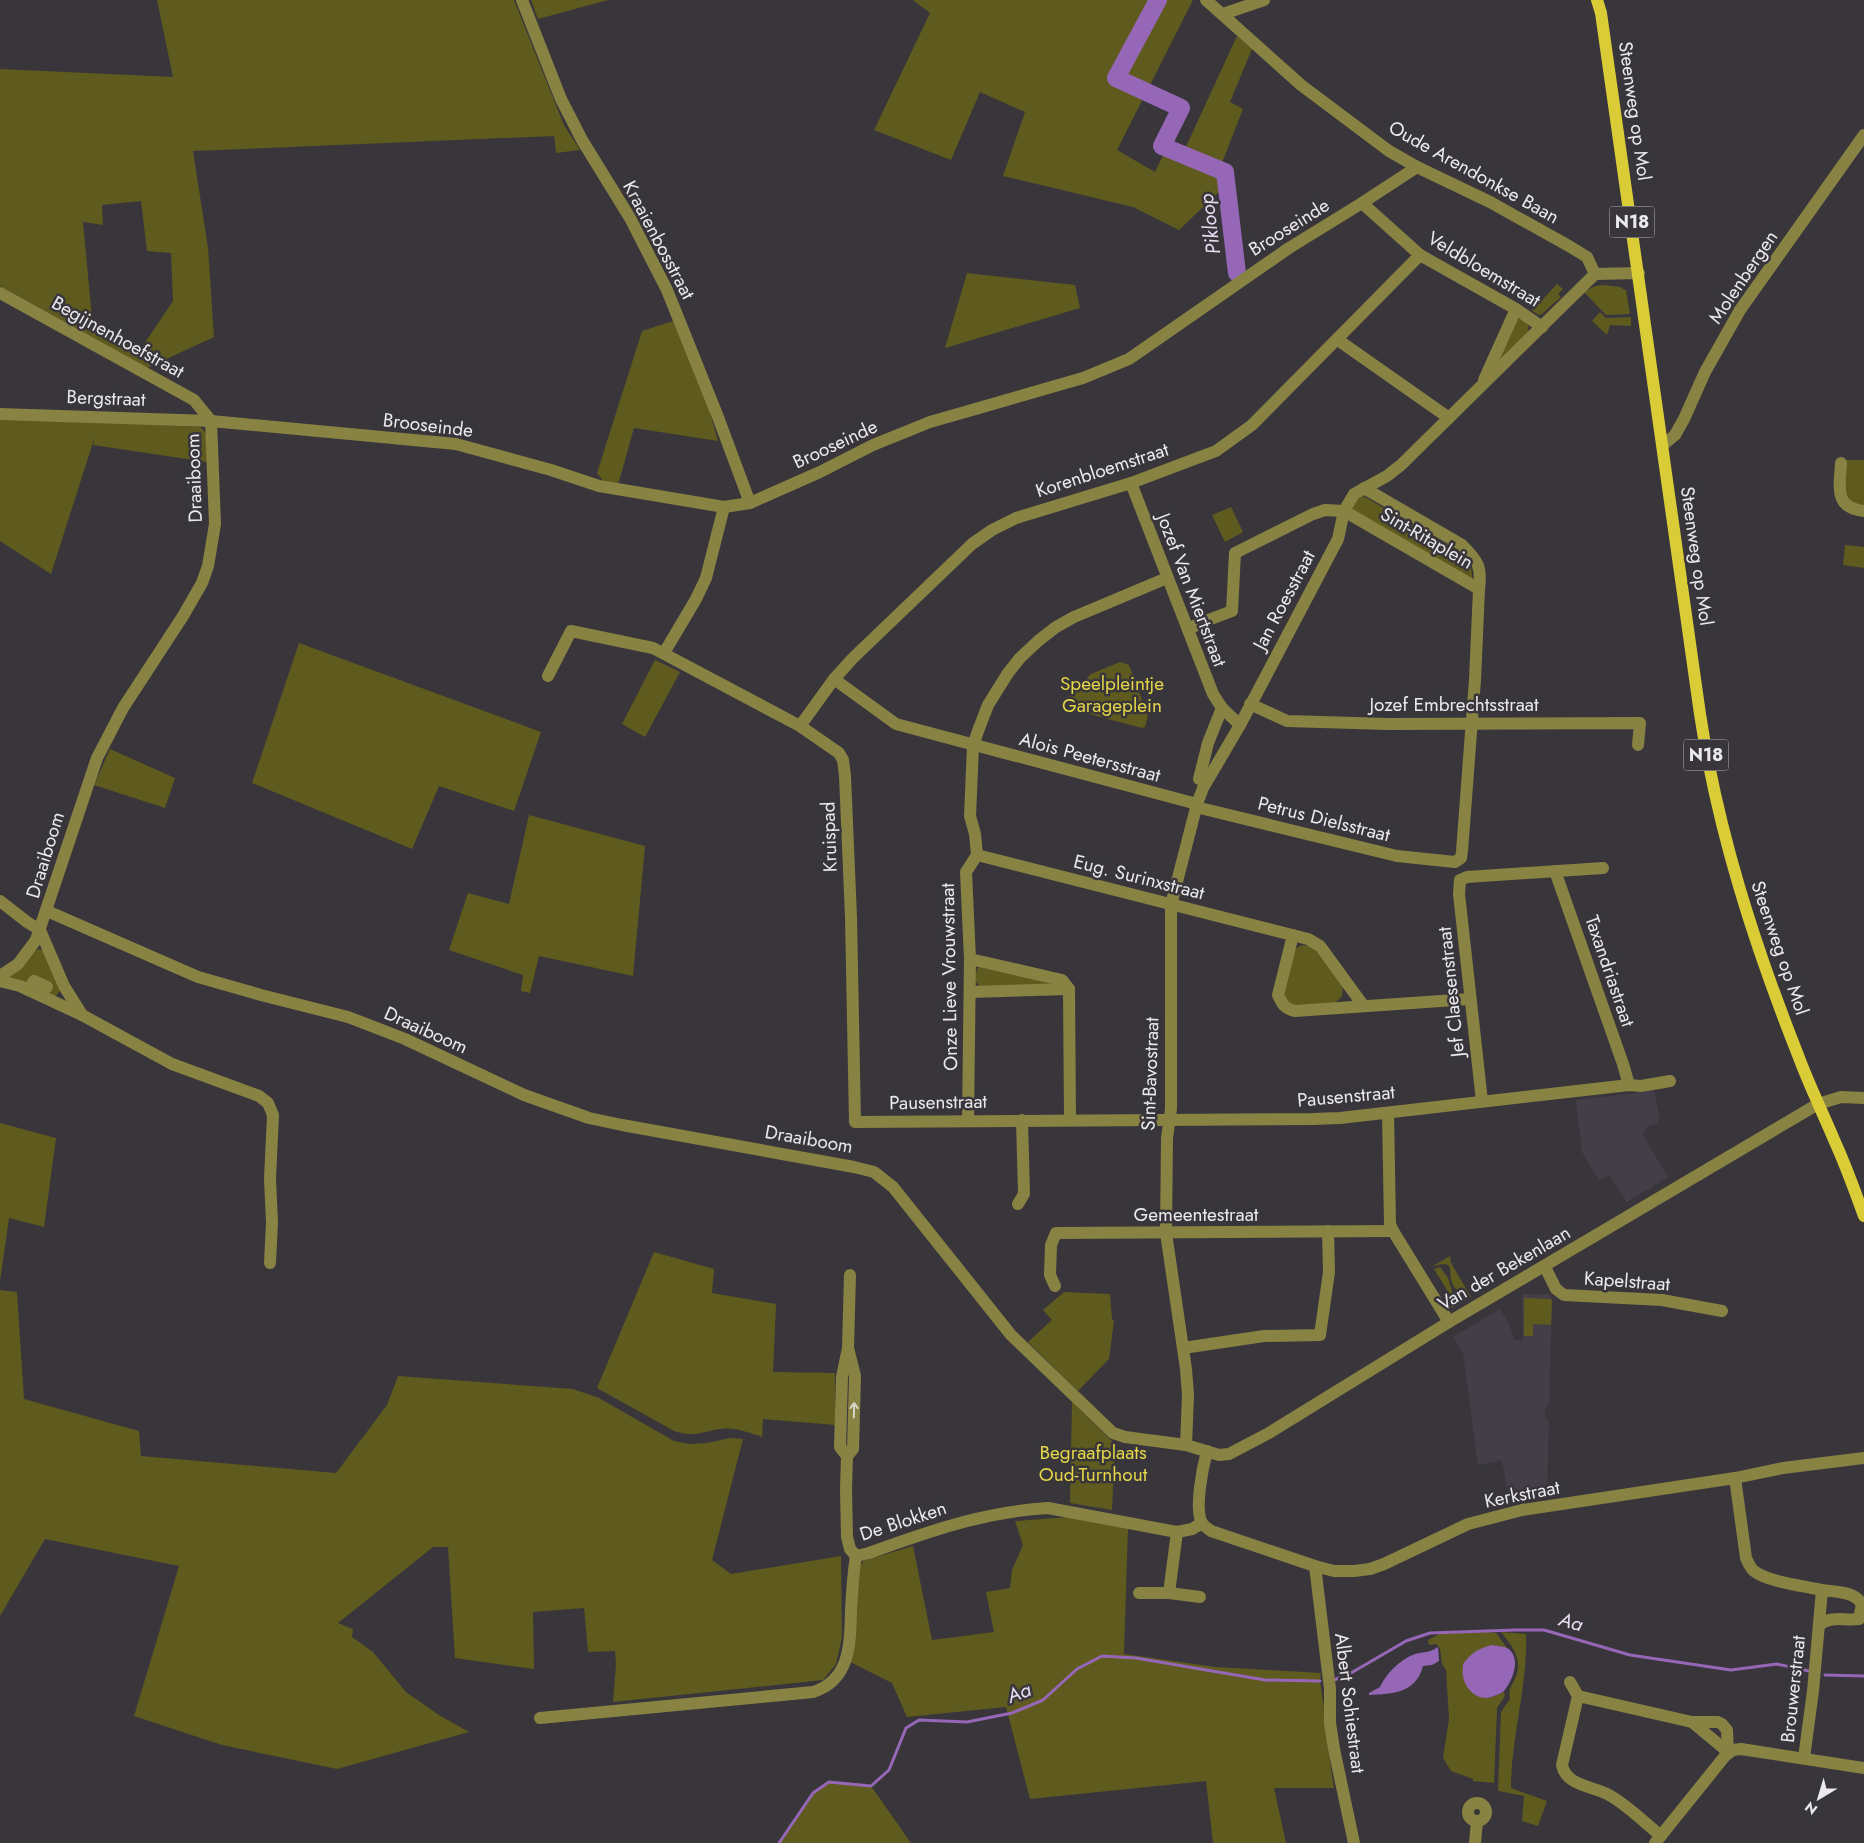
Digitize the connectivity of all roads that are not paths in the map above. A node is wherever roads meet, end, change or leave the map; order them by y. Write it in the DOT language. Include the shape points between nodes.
graph roads {
  1 [pos="522,0"];
  2 [pos="1206,0"];
  3 [pos="1264,0"];
  4 [pos="1597,0"];
  5 [pos="1223,14"];
  6 [pos="1864,135"];
  7 [pos="1417,167"];
  8 [pos="1362,203"];
  9 [pos="1420,255"];
  10 [pos="1639,273"];
  11 [pos="1596,274"];
  12 [pos="0,292"];
  13 [pos="1516,309"];
  14 [pos="1542,327"];
  15 [pos="1338,340"];
  16 [pos="1482,385"];
  17 [pos="0,414"];
  18 [pos="1449,418"];
  19 [pos="211,421"];
  20 [pos="1663,445"];
  21 [pos="1841,462"];
  22 [pos="1131,483"];
  23 [pos="1364,488"];
  24 [pos="750,503"];
  25 [pos="724,507"];
  26 [pos="1344,511"];
  27 [pos="1864,511"];
  28 [pos="1167,578"];
  29 [pos="1479,589"];
  30 [pos="1188,629"];
  31 [pos="664,653"];
  32 [pos="548,676"];
  33 [pos="834,679"];
  34 [pos="1250,704"];
  35 [pos="1222,708"];
  36 [pos="1471,723"];
  37 [pos="1240,725"];
  38 [pos="800,726"];
  39 [pos="1638,745"];
  40 [pos="973,746"];
  41 [pos="1199,780"];
  42 [pos="1197,804"];
  43 [pos="977,855"];
  44 [pos="1603,868"];
  45 [pos="1556,871"];
  46 [pos="0,900"];
  47 [pos="1171,905"];
  48 [pos="47,911"];
  49 [pos="40,930"];
  50 [pos="1293,935"];
  51 [pos="970,959"];
  52 [pos="0,976"];
  53 [pos="0,981"];
  54 [pos="47,987"];
  55 [pos="1069,989"];
  56 [pos="28,990"];
  57 [pos="970,992"];
  58 [pos="1470,999"];
  59 [pos="1363,1005"];
  60 [pos="82,1015"];
  61 [pos="1670,1081"];
  62 [pos="1629,1084"];
  63 [pos="1864,1098"];
  64 [pos="1482,1101"];
  65 [pos="1818,1104"];
  66 [pos="1388,1112"];
  67 [pos="968,1120"];
  68 [pos="1022,1120"];
  69 [pos="1070,1120"];
  70 [pos="1168,1121"];
  71 [pos="855,1122"];
  72 [pos="1018,1204"];
  73 [pos="1864,1216"];
  74 [pos="1393,1230"];
  75 [pos="1328,1231"];
  76 [pos="1166,1233"];
  77 [pos="270,1263"];
  78 [pos="1545,1267"];
  79 [pos="850,1275"];
  80 [pos="1055,1286"];
  81 [pos="1722,1311"];
  82 [pos="1449,1322"];
  83 [pos="1183,1348"];
  84 [pos="1186,1445"];
  85 [pos="1207,1451"];
  86 [pos="1864,1458"];
  87 [pos="1736,1478"];
  88 [pos="1202,1523"];
  89 [pos="1177,1532"];
  90 [pos="856,1556"];
  91 [pos="1314,1566"];
  92 [pos="1822,1590"];
  93 [pos="1139,1593"];
  94 [pos="1169,1593"];
  95 [pos="1200,1596"];
  96 [pos="1819,1625"];
  97 [pos="1570,1682"];
  98 [pos="1578,1696"];
  99 [pos="540,1718"];
  100 [pos="1692,1722"];
  101 [pos="1728,1752"];
  102 [pos="1804,1758"];
  103 [pos="1864,1768"];
  104 [pos="1477,1821"];
  105 [pos="1658,1839"];
  106 [pos="1354,1843"];
  107 [pos="1475,1843"];
  1 -- 24 [label="street, Kraaienbosstraat" via="561,100 630,218 667,290"];
  2 -- 5 [label="street, Oude Arendonkse Baan"];
  3 -- 5 [label="street"];
  4 -- 10 [label="main road, Steenweg op Mol / N18" via="1606,41"];
  5 -- 7 [label="street, Oude Arendonkse Baan" via="1301,85"];
  6 -- 20 [label="street, Molenbergen" via="1740,310 1705,372 1684,419"];
  7 -- 8 [label="street, Brooseinde"];
  7 -- 11 [label="street, Oude Arendonkse Baan" via="1490,202 1569,246 1586,257"];
  8 -- 9 [label="street, Veldbloemstraat"];
  8 -- 24 [label="street, Brooseinde" via="1289,248 1122,362 1083,378 930,422"];
  9 -- 13 [label="street, Veldbloemstraat"];
  9 -- 15 [label="street, Korenbloemstraat"];
  10 -- 11 [label="street"];
  10 -- 20 [label="main road, Steenweg op Mol / N18"];
  11 -- 14 [label="street"];
  12 -- 19 [label="street, Begijnenhoefstraat" via="194,400"];
  13 -- 14 [label="street, Veldbloemstraat"];
  13 -- 16 [label="street"];
  14 -- 16 [label="street"];
  15 -- 18 [label="street"];
  15 -- 22 [label="street, Korenbloemstraat" via="1235,438 1216,451"];
  16 -- 18 [label="street"];
  17 -- 19 [label="street, Bergstraat"];
  18 -- 23 [label="street" via="1401,465"];
  19 -- 25 [label="street, Brooseinde" via="456,444 599,486"];
  19 -- 48 [label="street, Draaiboom" via="215,524 208,566 183,616 123,708 97,758"];
  20 -- 65 [label="main road, Steenweg op Mol / N18" via="1700,714 1726,846 1759,954"];
  21 -- 27 [label="street" via="1840,496 1852,509"];
  22 -- 28 [label="street, Jozef Van Miertstraat"];
  22 -- 33 [label="street, Korenbloemstraat" via="1016,518 992,530 972,544 915,597"];
  23 -- 26 [label="street" via="1354,494"];
  23 -- 29 [label="street, Sint-Ritaplein" via="1462,545 1480,566"];
  24 -- 25 [label="street, Brooseinde"];
  25 -- 31 [label="street" via="706,578"];
  26 -- 29 [label="street, Sint-Ritaplein"];
  26 -- 30 [label="street" via="1325,510 1312,514 1234,553 1232,611"];
  26 -- 34 [label="street, Jan Roesstraat" via="1338,539"];
  28 -- 30 [label="street, Jozef Van Miertstraat"];
  28 -- 40 [label="street" via="1074,618 1038,640 999,687 988,705"];
  29 -- 36 [label="street"];
  30 -- 35 [label="street, Jozef Van Miertstraat" via="1213,694"];
  31 -- 32 [label="street, Kruispad" via="643,645 572,631"];
  31 -- 38 [label="street, Kruispad"];
  33 -- 38 [label="street, Korenbloemstraat"];
  33 -- 40 [label="street, Alois Peetersstraat" via="896,724"];
  34 -- 36 [label="street, Jozef Embrechtsstraat" via="1287,721"];
  34 -- 37 [label="street, Jan Roesstraat"];
  35 -- 37 [label="street, Jozef Van Miertstraat"];
  35 -- 41 [label="street" via="1208,743"];
  36 -- 39 [label="street, Jozef Embrechtsstraat" via="1640,723"];
  36 -- 42 [label="street, Petrus Dielsstraat" via="1461,858 1455,862 1397,856 1200,808"];
  37 -- 42 [label="street, Sint-Bavostraat"];
  38 -- 71 [label="street, Kruispad" via="844,760"];
  40 -- 42 [label="street, Alois Peetersstraat"];
  40 -- 43 [label="street" via="970,816"];
  42 -- 47 [label="street, Sint-Bavostraat"];
  43 -- 47 [label="street, Eug. Surinxstraat"];
  43 -- 51 [label="street, Onze Lieve Vrouwstraat" via="966,872"];
  44 -- 45 [label="street"];
  45 -- 58 [label="street, Jef Claesenstraat" via="1460,880"];
  45 -- 62 [label="street, Taxandriastraat"];
  46 -- 49 [label="street"];
  47 -- 50 [label="street, Eug. Surinxstraat"];
  47 -- 70 [label="street, Sint-Bavostraat" via="1171,1109"];
  48 -- 49 [label="street"];
  48 -- 84 [label="street, Draaiboom" via="198,977 348,1017 405,1039 556,1108 606,1122 874,1172 893,1187 1011,1335 1113,1433"];
  49 -- 52 [label="street" via="27,955"];
  49 -- 60 [label="street" via="64,986"];
  50 -- 59 [label="street, Eug. Surinxstraat" via="1320,946"];
  50 -- 59 [label="street" via="1278,988 1282,1004 1295,1011"];
  51 -- 55 [label="street" via="1062,980"];
  51 -- 57 [label="street, Onze Lieve Vrouwstraat"];
  53 -- 56 [label="street"];
  54 -- 56 [label="street" via="34,981"];
  55 -- 57 [label="street"];
  55 -- 69 [label="street"];
  56 -- 60 [label="street"];
  57 -- 67 [label="street, Onze Lieve Vrouwstraat"];
  58 -- 59 [label="street"];
  58 -- 64 [label="street, Jef Claesenstraat"];
  60 -- 77 [label="street" via="172,1064 259,1096 268,1103 273,1115"];
  61 -- 62 [label="street, Pausenstraat" via="1641,1086"];
  62 -- 64 [label="street, Pausenstraat"];
  63 -- 65 [label="street, Van der Bekenlaan" via="1841,1097"];
  64 -- 66 [label="street, Pausenstraat"];
  65 -- 73 [label="main road, N18"];
  65 -- 78 [label="street, Van der Bekenlaan"];
  66 -- 70 [label="street, Pausenstraat" via="1313,1119"];
  66 -- 74 [label="street"];
  67 -- 68 [label="street, Pausenstraat"];
  67 -- 71 [label="street, Pausenstraat"];
  68 -- 69 [label="street, Pausenstraat"];
  68 -- 72 [label="street" via="1024,1194"];
  69 -- 70 [label="street, Pausenstraat"];
  70 -- 76 [label="street, Sint-Bavostraat"];
  74 -- 75 [label="street, Gemeentestraat"];
  74 -- 82 [label="street"];
  75 -- 76 [label="street, Gemeentestraat"];
  75 -- 83 [label="street" via="1329,1272 1320,1335 1264,1336"];
  76 -- 80 [label="street, Gemeentestraat" via="1056,1233 1051,1244 1050,1275"];
  76 -- 83 [label="street, Sint-Bavostraat"];
  78 -- 81 [label="street, Kapelstraat" via="1556,1289 1564,1295 1662,1300"];
  78 -- 82 [label="street, Van der Bekenlaan"];
  79 -- 90 [label="street" via="848,1348 855,1376 853,1449 847,1456 846,1490 848,1537 850,1549"];
  82 -- 85 [label="street, Van der Bekenlaan" via="1261,1437 1229,1454"];
  83 -- 84 [label="street, Sint-Bavostraat" via="1188,1395"];
  84 -- 85 [label="street, Draaiboom"];
  85 -- 88 [label="street" via="1201,1470 1199,1512"];
  86 -- 87 [label="street, Kerkstraat" via="1783,1468"];
  87 -- 91 [label="street, Kerkstraat" via="1522,1510 1468,1524 1370,1569 1334,1571"];
  87 -- 92 [label="street, Brouwerstraat" via="1746,1558 1754,1571 1775,1580"];
  88 -- 89 [label="street"];
  88 -- 91 [label="street, Kerkstraat" via="1211,1530"];
  89 -- 90 [label="street, De Blokken" via="1048,1508 1028,1509 948,1525"];
  89 -- 94 [label="street"];
  90 -- 99 [label="street, De Blokken" via="849,1651 843,1668 825,1688 813,1692"];
  91 -- 106 [label="street, Albert Sohiestraat" via="1330,1688 1330,1724"];
  92 -- 96 [label="street, Brouwerstraat"];
  92 -- 96 [label="street, Brouwerstraat" via="1848,1593 1862,1604 1859,1618 1832,1619"];
  93 -- 94 [label="street"];
  94 -- 95 [label="street"];
  96 -- 102 [label="street, Brouwerstraat"];
  97 -- 98 [label="street"];
  98 -- 100 [label="street"];
  98 -- 105 [label="street" via="1562,1765 1565,1775 1574,1782 1608,1794"];
  100 -- 101 [label="street"];
  100 -- 101 [label="street" via="1722,1724 1727,1730"];
  101 -- 102 [label="street" via="1741,1749"];
  101 -- 105 [label="street"];
  102 -- 103 [label="street"];
  104 -- 107 [label="street"];
}
